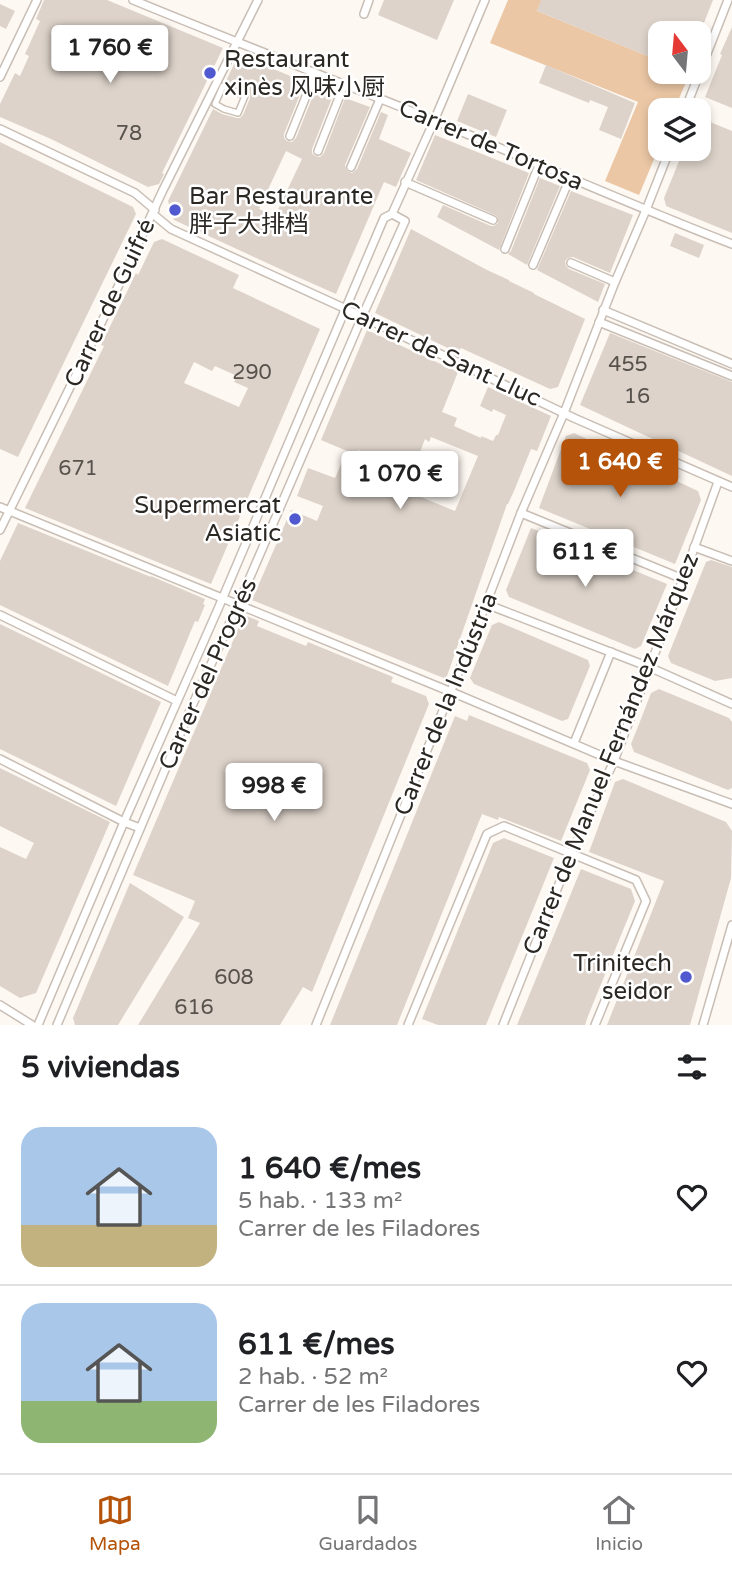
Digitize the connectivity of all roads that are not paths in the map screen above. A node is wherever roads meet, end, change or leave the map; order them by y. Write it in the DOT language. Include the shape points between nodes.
graph roads {
  1 [pos="37,0"];
  2 [pos="133,0"];
  3 [pos="258,0"];
  4 [pos="369,0"];
  5 [pos="485,0"];
  6 [pos="728,0"];
  7 [pos="364,14"];
  8 [pos="236,43"];
  9 [pos="316,74"];
  10 [pos="0,77"];
  11 [pos="344,85"];
  12 [pos="690,98"];
  13 [pos="380,99"];
  14 [pos="215,104"];
  15 [pos="434,121"];
  16 [pos="0,129"];
  17 [pos="290,136"];
  18 [pos="318,150"];
  19 [pos="665,161"];
  20 [pos="539,165"];
  21 [pos="351,167"];
  22 [pos="570,178"];
  23 [pos="405,182"];
  24 [pos="646,211"];
  25 [pos="154,212"];
  26 [pos="392,214"];
  27 [pos="493,220"];
  28 [pos="732,244"];
  29 [pos="505,249"];
  30 [pos="571,263"];
  31 [pos="533,265"];
  32 [pos="615,282"];
  33 [pos="346,309"];
  34 [pos="603,310"];
  35 [pos="362,317"];
  36 [pos="599,322"];
  37 [pos="732,364"];
  38 [pos="732,376"];
  39 [pos="564,413"];
  40 [pos="718,482"];
  41 [pos="732,487"];
  42 [pos="0,508"];
  43 [pos="10,512"];
  44 [pos="521,513"];
  45 [pos="0,530"];
  46 [pos="694,547"];
  47 [pos="732,561"];
  48 [pos="683,579"];
  49 [pos="221,599"];
  50 [pos="486,604"];
  51 [pos="238,605"];
  52 [pos="0,615"];
  53 [pos="611,652"];
  54 [pos="649,667"];
  55 [pos="450,692"];
  56 [pos="177,701"];
  57 [pos="732,704"];
  58 [pos="573,743"];
  59 [pos="0,759"];
  60 [pos="614,761"];
  61 [pos="732,804"];
  62 [pos="124,822"];
  63 [pos="140,828"];
  64 [pos="571,854"];
  65 [pos="732,925"];
  66 [pos="0,1005"];
  67 [pos="411,1024"];
  68 [pos="32,1025"];
  69 [pos="37,1025"];
  70 [pos="57,1025"];
  71 [pos="316,1025"];
  72 [pos="503,1025"];
  73 [pos="595,1025"];
  74 [pos="703,1025"];
  1 -- 10 [label="street"];
  2 -- 8 [label="street, Carrer de Tortosa"];
  3 -- 8 [label="street, Carrer de Guifré"];
  4 -- 7 [label="street"];
  5 -- 15 [label="street, Carrer del Progrés"];
  6 -- 12 [label="street"];
  8 -- 9 [label="street, Carrer de Tortosa"];
  8 -- 25 [label="street, Carrer de Guifré"];
  9 -- 11 [label="street, Carrer de Tortosa"];
  9 -- 17 [label="street"];
  11 -- 13 [label="street, Carrer de Tortosa"];
  11 -- 18 [label="street"];
  13 -- 15 [label="street, Carrer de Tortosa"];
  13 -- 21 [label="street"];
  14 -- 14 [label="street" via="238,113 245,96 223,86"];
  15 -- 20 [label="street, Carrer de Tortosa"];
  15 -- 23 [label="street, Carrer del Progrés"];
  16 -- 25 [label="street, Carrer de Sant Lluc" via="135,193"];
  19 -- 24 [label="street, Carrer de la Indústria"];
  20 -- 22 [label="street, Carrer de Tortosa"];
  20 -- 29 [label="street"];
  22 -- 24 [label="street, Carrer de Tortosa"];
  22 -- 31 [label="street"];
  23 -- 26 [label="street, Carrer del Progrés"];
  23 -- 27 [label="street"];
  24 -- 28 [label="street, Carrer de Tortosa"];
  24 -- 32 [label="street, Carrer de la Indústria"];
  25 -- 33 [label="street, Carrer de Sant Lluc" via="171,229"];
  25 -- 43 [label="street, Carrer de Guifré"];
  26 -- 33 [label="street, Carrer del Progrés" via="384,218"];
  26 -- 35 [label="street, Carrer del Progrés" via="405,221"];
  30 -- 32 [label="street"];
  32 -- 34 [label="street, Carrer de la Indústria"];
  33 -- 35 [label="street, Carrer de Sant Lluc"];
  33 -- 49 [label="street, Carrer del Progrés"];
  34 -- 36 [label="street, Carrer de la Indústria"];
  34 -- 37 [label="street"];
  35 -- 39 [label="street, Carrer de Sant Lluc"];
  35 -- 51 [label="street, Carrer del Progrés"];
  36 -- 38 [label="street"];
  36 -- 39 [label="street, Carrer de la Indústria"];
  39 -- 40 [label="street, Carrer de Sant Lluc"];
  39 -- 44 [label="street, Carrer de la Indústria"];
  40 -- 41 [label="street, Carrer de Sant Lluc"];
  40 -- 46 [label="street, Carrer de Manuel Fernández Márquez"];
  42 -- 43 [label="street"];
  43 -- 45 [label="street, Carrer de Guifré"];
  43 -- 49 [label="street"];
  44 -- 48 [label="street"];
  44 -- 50 [label="street, Carrer de la Indústria"];
  46 -- 47 [label="street"];
  46 -- 48 [label="street, Carrer de Manuel Fernández Márquez"];
  48 -- 54 [label="street, Carrer de Manuel Fernández Márquez"];
  49 -- 51 [label="street"];
  49 -- 56 [label="street, Carrer del Progrés"];
  50 -- 53 [label="street"];
  50 -- 55 [label="street, Carrer de la Indústria"];
  51 -- 55 [label="street"];
  51 -- 63 [label="street, Carrer del Progrés"];
  52 -- 56 [label="street"];
  53 -- 54 [label="street"];
  53 -- 58 [label="street, Carrer de Manuel Fernández Márquez"];
  54 -- 57 [label="street"];
  54 -- 60 [label="street, Carrer de Manuel Fernández Márquez"];
  55 -- 58 [label="street"];
  55 -- 71 [label="street, Carrer de la Indústria"];
  56 -- 62 [label="street, Carrer del Progrés"];
  58 -- 60 [label="street"];
  59 -- 62 [label="street"];
  60 -- 61 [label="street"];
  60 -- 64 [label="street, Carrer de Manuel Fernández Márquez"];
  62 -- 63 [label="street"];
  62 -- 69 [label="street, Carrer del Progrés"];
  63 -- 70 [label="street, Carrer del Progrés"];
  64 -- 67 [label="street" via="504,826 487,834"];
  64 -- 72 [label="street, Carrer de Manuel Fernández Márquez"];
  64 -- 73 [label="street" via="636,880 646,901"];
  65 -- 74 [label="street"];
  66 -- 68 [label="street"];
}
